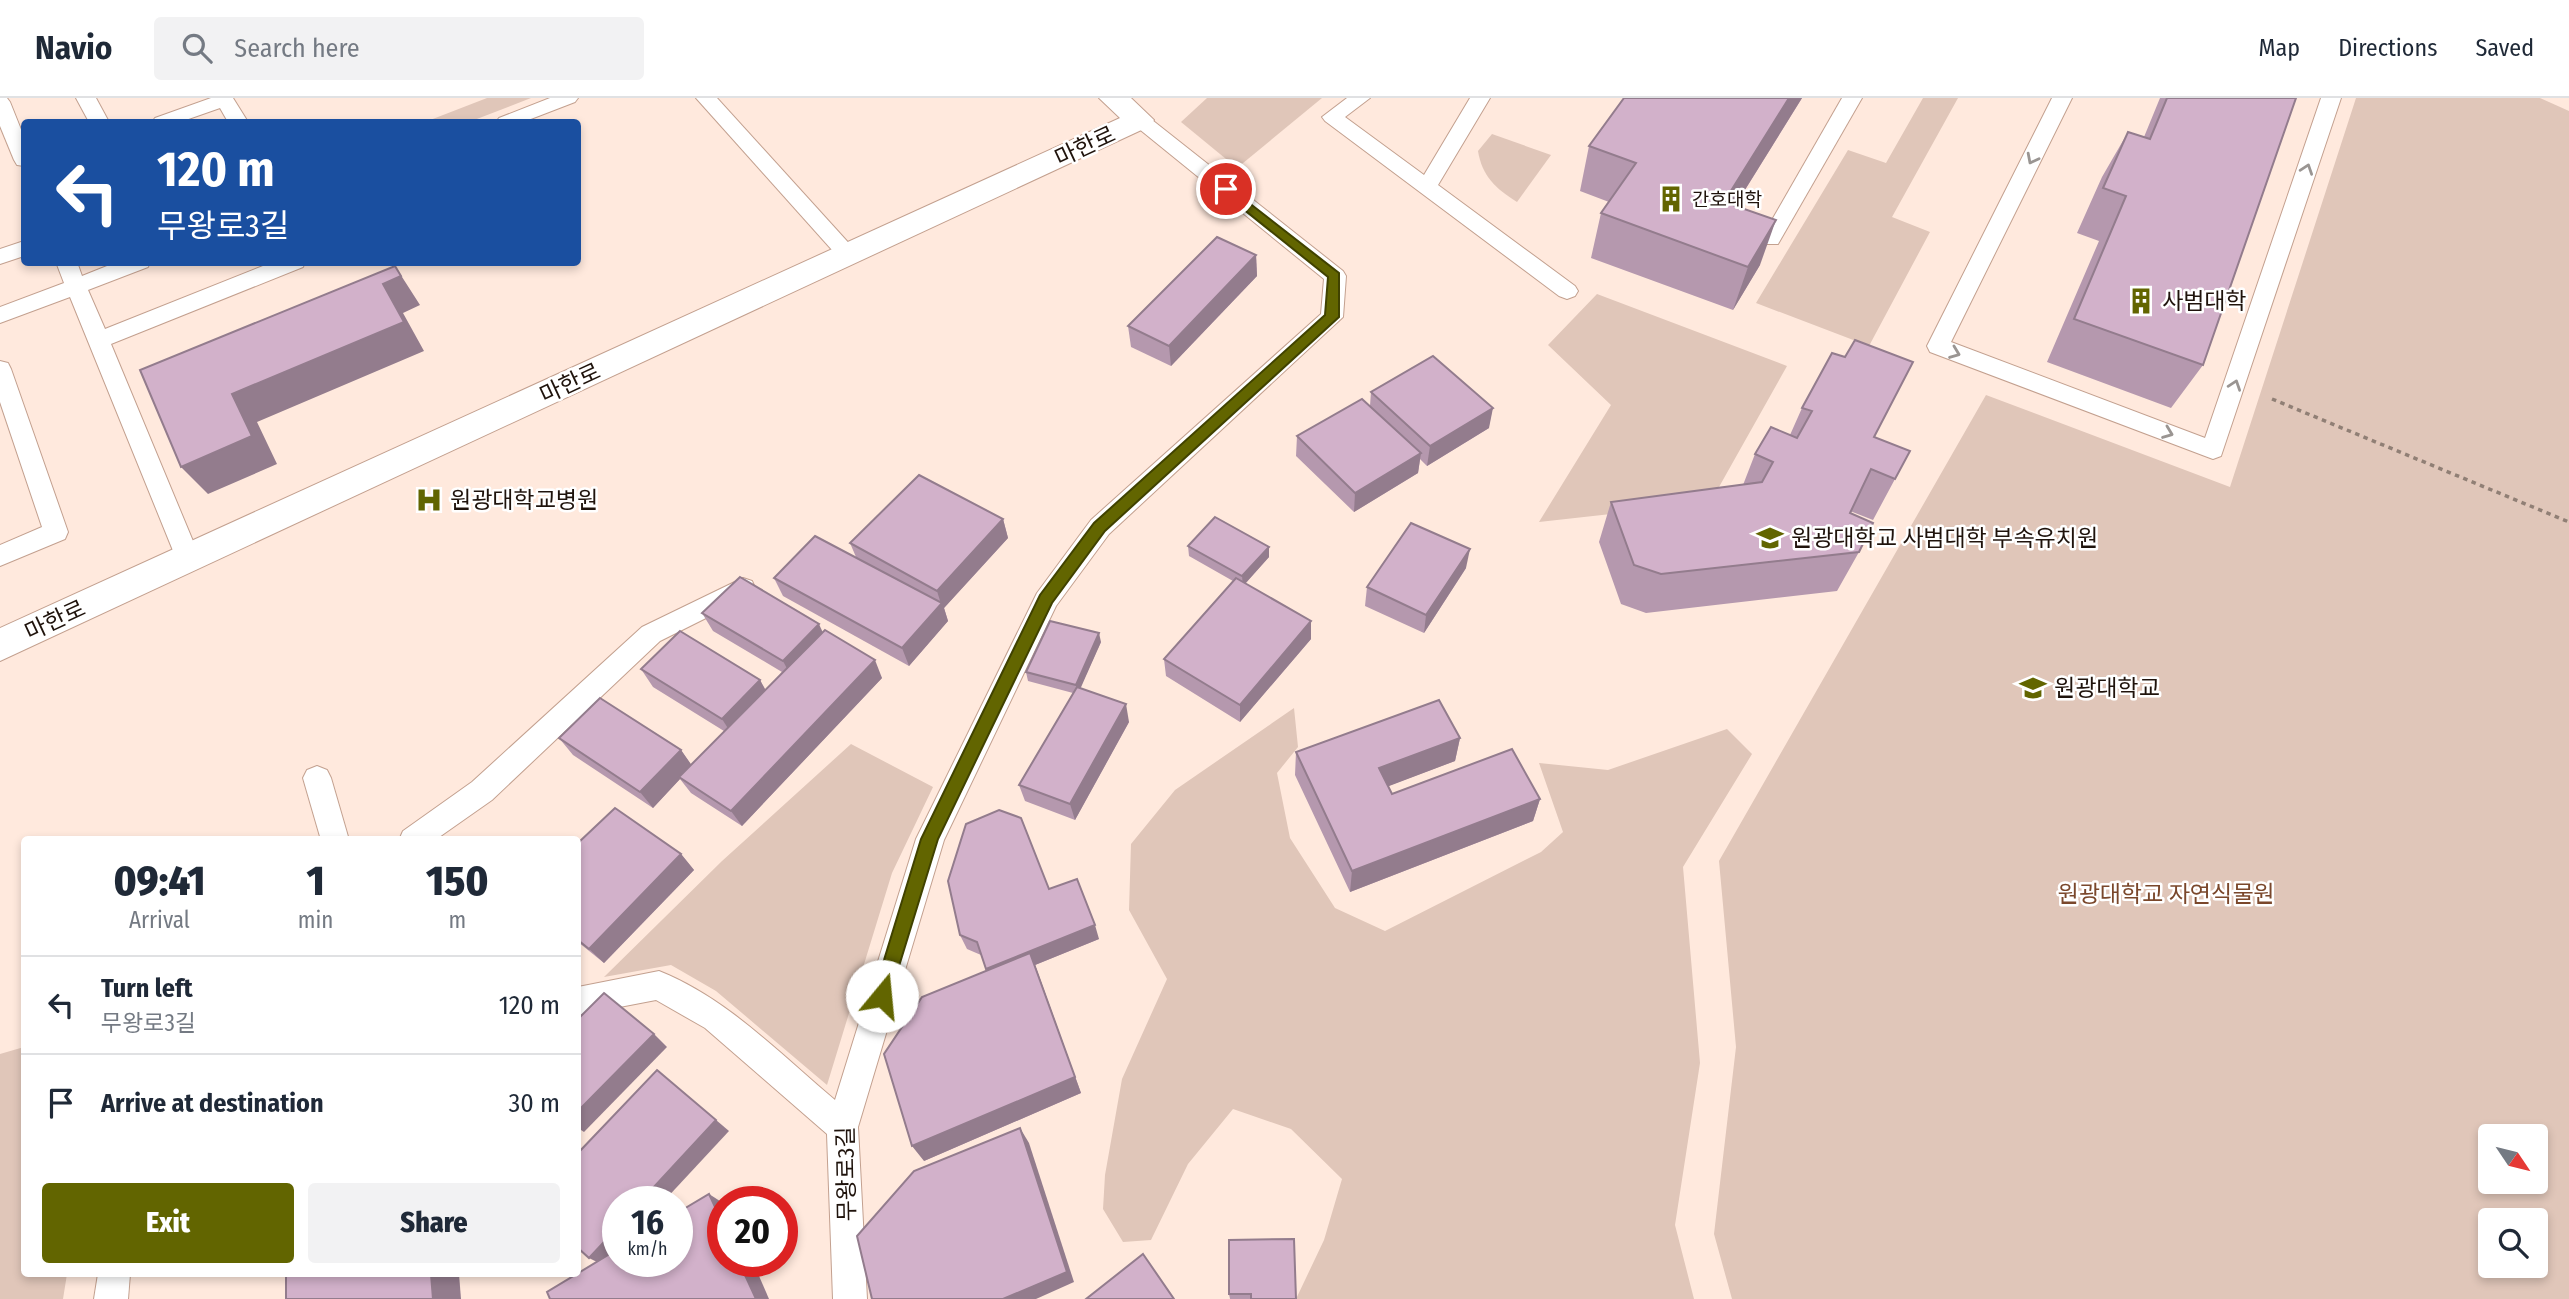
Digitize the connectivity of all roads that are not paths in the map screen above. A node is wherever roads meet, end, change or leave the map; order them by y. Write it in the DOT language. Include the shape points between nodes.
graph roads {
  1 [pos="86,98"];
  2 [pos="568,98"];
  3 [pos="706,98"];
  4 [pos="1113,98"];
  5 [pos="1360,98"];
  6 [pos="1480,98"];
  7 [pos="1852,98"];
  8 [pos="2062,98"];
  9 [pos="2331,98"];
  10 [pos="224,99"];
  11 [pos="0,102"];
  12 [pos="97,119"];
  13 [pos="170,119"];
  14 [pos="236,119"];
  15 [pos="514,119"];
  16 [pos="1140,120"];
  17 [pos="21,153"];
  18 [pos="1427,186"];
  19 [pos="1771,239"];
  20 [pos="21,249"];
  21 [pos="848,255"];
  22 [pos="0,257"];
  23 [pos="68,266"];
  24 [pos="129,266"];
  25 [pos="285,266"];
  26 [pos="76,286"];
  27 [pos="1567,292"];
  28 [pos="0,315"];
  29 [pos="97,340"];
  30 [pos="0,369"];
  31 [pos="0,556"];
  32 [pos="188,558"];
  33 [pos="744,587"];
  34 [pos="0,645"];
  35 [pos="317,778"];
  36 [pos="334,836"];
  37 [pos="419,836"];
  38 [pos="581,999"];
  39 [pos="842,1127"];
  40 [pos="114,1277"];
  41 [pos="111,1299"];
  42 [pos="850,1299"];
  1 -- 12 [label="lane"];
  2 -- 15 [label="lane"];
  3 -- 21 [label="lane"];
  4 -- 16 [label="street, 무왕로3길"];
  5 -- 18 [label="lane" via="1332,117"];
  6 -- 18 [label="lane"];
  7 -- 19 [label="lane"];
  8 -- 9 [label="lane, one-way" via="1938,346 2213,450"];
  10 -- 13 [label="lane"];
  10 -- 14 [label="lane"];
  11 -- 17 [label="lane"];
  16 -- 21 [label="street, 마한로"];
  16 -- 39 [label="lane, 무왕로3길" via="1335,276 1332,317 1100,527 1046,600 930,839"];
  18 -- 27 [label="lane"];
  20 -- 22 [label="lane"];
  21 -- 32 [label="street, 마한로"];
  23 -- 26 [label="lane"];
  24 -- 26 [label="lane"];
  25 -- 29 [label="lane"];
  26 -- 28 [label="lane"];
  26 -- 29 [label="lane"];
  29 -- 32 [label="lane"];
  30 -- 31 [label="lane" via="56,532"];
  32 -- 34 [label="street, 마한로"];
  33 -- 37 [label="lane" via="651,634 482,791"];
  35 -- 36 [label="lane"];
  38 -- 39 [label="lane" via="659,985 716,1018"];
  39 -- 42 [label="lane, 무왕로3길"];
  40 -- 41 [label="lane"];
}
